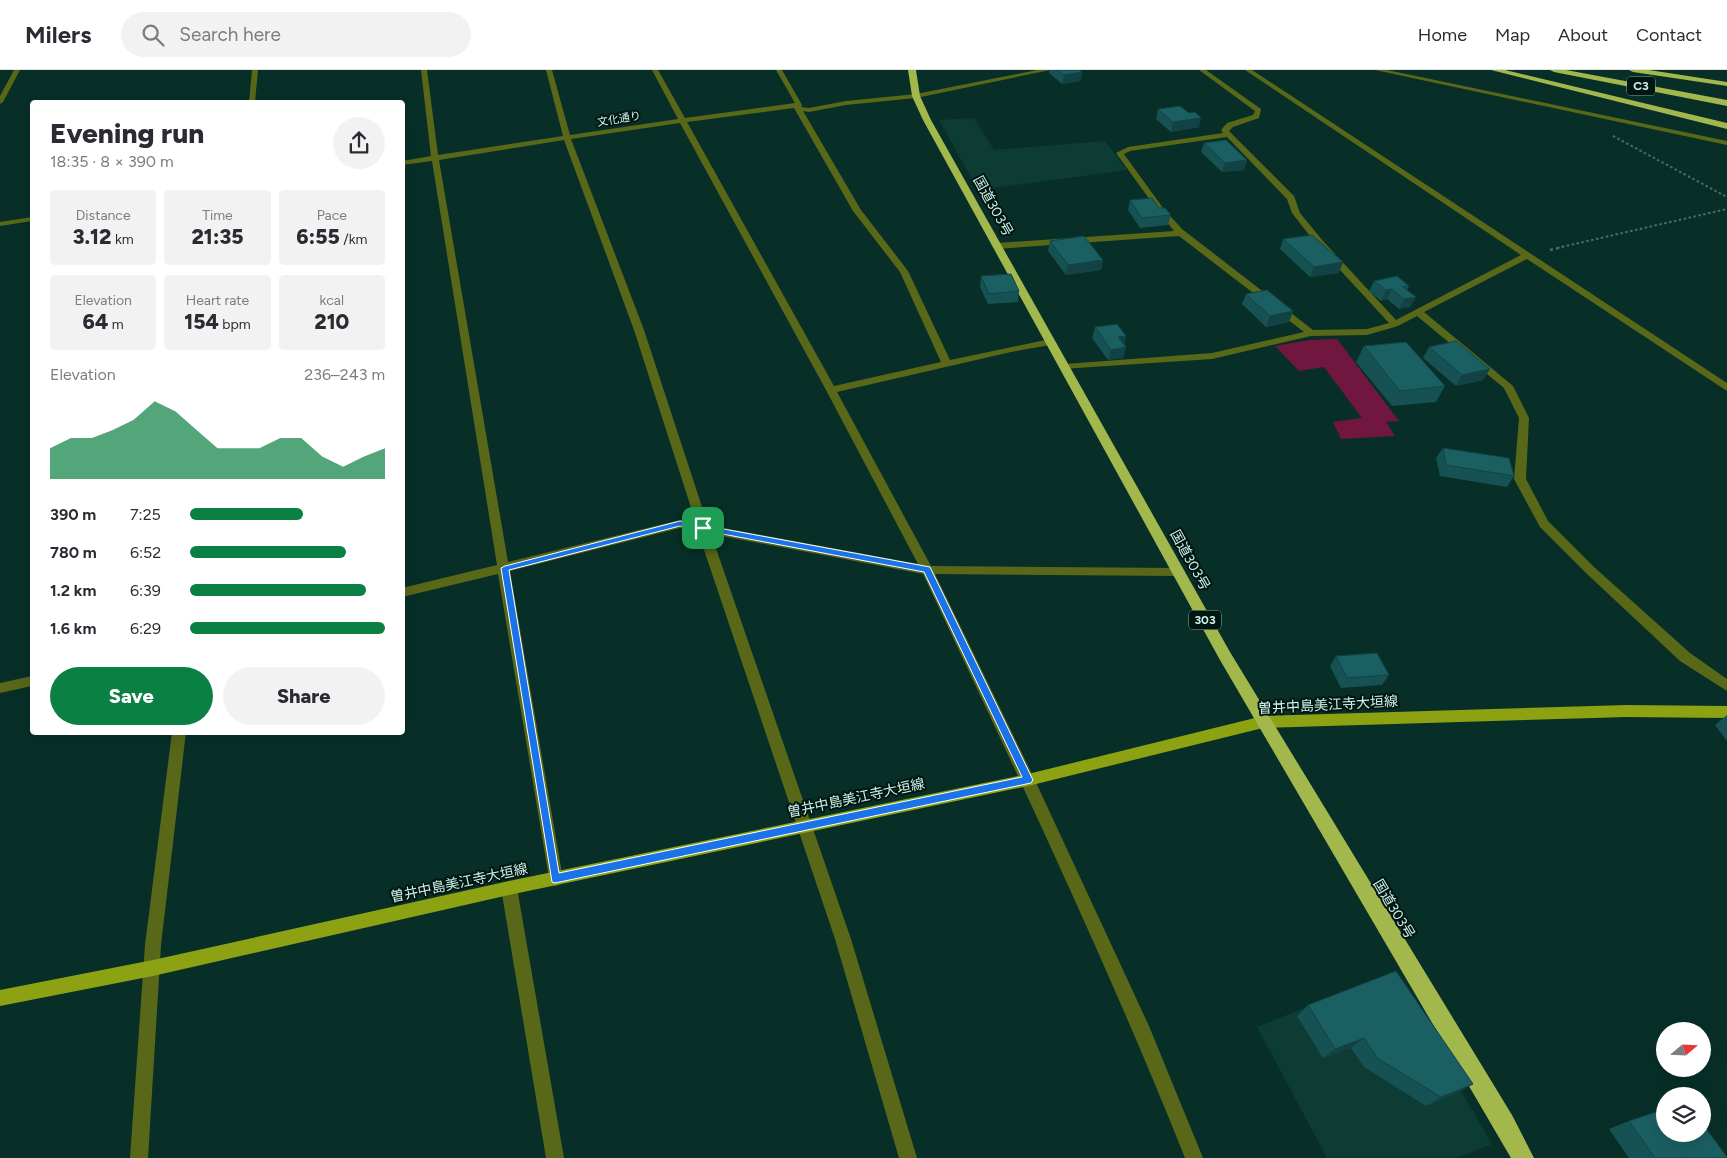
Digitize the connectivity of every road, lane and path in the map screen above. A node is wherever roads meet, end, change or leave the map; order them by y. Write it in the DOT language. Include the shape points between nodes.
graph roads {
  1 [pos="17,70"];
  2 [pos="256,70"];
  3 [pos="424,70"];
  4 [pos="548,70"];
  5 [pos="655,70"];
  6 [pos="779,70"];
  7 [pos="912,70"];
  8 [pos="1047,70"];
  9 [pos="1202,70"];
  10 [pos="1248,70"];
  11 [pos="1378,70"];
  12 [pos="1495,70"];
  13 [pos="1554,70"];
  14 [pos="1602,70"];
  15 [pos="1633,70"];
  16 [pos="1727,84"];
  17 [pos="1727,94"];
  18 [pos="916,96"];
  19 [pos="252,100"];
  20 [pos="0,102"];
  21 [pos="1727,103"];
  22 [pos="684,120"];
  23 [pos="1727,126"];
  24 [pos="1228,135"];
  25 [pos="1614,136"];
  26 [pos="566,138"];
  27 [pos="1727,143"];
  28 [pos="435,158"];
  29 [pos="405,163"];
  30 [pos="1727,197"];
  31 [pos="1727,209"];
  32 [pos="30,219"];
  33 [pos="0,224"];
  34 [pos="1182,233"];
  35 [pos="996,246"];
  36 [pos="1528,255"];
  37 [pos="1418,312"];
  38 [pos="1395,324"];
  39 [pos="1311,333"];
  40 [pos="1050,342"];
  41 [pos="947,364"];
  42 [pos="1065,367"];
  43 [pos="1727,388"];
  44 [pos="831,390"];
  45 [pos="703,528"];
  46 [pos="505,568"];
  47 [pos="927,570"];
  48 [pos="1178,572"];
  49 [pos="405,592"];
  50 [pos="30,681"];
  51 [pos="1727,686"];
  52 [pos="0,688"];
  53 [pos="1727,712"];
  54 [pos="1263,722"];
  55 [pos="179,735"];
  56 [pos="1028,780"];
  57 [pos="803,826"];
  58 [pos="555,879"];
  59 [pos="509,888"];
  60 [pos="153,968"];
  61 [pos="0,998"];
  62 [pos="138,1158"];
  63 [pos="556,1158"];
  64 [pos="908,1158"];
  65 [pos="1194,1158"];
  66 [pos="1523,1158"];
  1 -- 20 [label="street"];
  2 -- 19 [label="street"];
  3 -- 28 [label="street"];
  4 -- 26 [label="street"];
  5 -- 22 [label="street"];
  6 -- 22 [label="street, 文化通り" via="799,105"];
  7 -- 18 [label="highway, 国道303号 / 303"];
  8 -- 18 [label="street"];
  9 -- 24 [label="street" via="1259,110 1256,116 1230,125 1224,130"];
  10 -- 36 [label="street"];
  11 -- 27 [label="street"];
  12 -- 23 [label="highway"];
  13 -- 21 [label="highway, C3"];
  14 -- 17 [label="highway, C3"];
  15 -- 16 [label="highway"];
  18 -- 35 [label="highway, 国道303号 / 303"];
  18 -- 41 [label="street" via="808,110 798,108 857,211 904,271"];
  22 -- 26 [label="street, 文化通り"];
  22 -- 44 [label="street"];
  24 -- 34 [label="street" via="1128,149 1120,153"];
  24 -- 38 [label="street" via="1292,198 1296,213 1338,264"];
  25 -- 30 [label="path"];
  26 -- 28 [label="street, 文化通り"];
  26 -- 45 [label="street" via="639,330"];
  28 -- 29 [label="street, 文化通り"];
  28 -- 46 [label="street"];
  31 -- 36 [label="path"];
  32 -- 33 [label="street"];
  34 -- 35 [label="street"];
  34 -- 39 [label="street"];
  35 -- 40 [label="highway, 国道303号 / 303"];
  36 -- 37 [label="street"];
  36 -- 43 [label="street"];
  37 -- 38 [label="street"];
  37 -- 51 [label="street" via="1508,386 1524,418 1520,479 1544,524 1685,657"];
  38 -- 39 [label="street" via="1367,332"];
  39 -- 42 [label="street" via="1212,356"];
  40 -- 41 [label="street"];
  40 -- 42 [label="highway, 国道303号 / 303"];
  41 -- 44 [label="street"];
  42 -- 48 [label="highway, 国道303号 / 303"];
  44 -- 47 [label="street"];
  45 -- 46 [label="street" via="680,524"];
  45 -- 47 [label="street"];
  45 -- 57 [label="street"];
  46 -- 49 [label="street"];
  46 -- 58 [label="street"];
  47 -- 48 [label="street"];
  47 -- 56 [label="street"];
  48 -- 54 [label="highway, 国道303号 / 303"];
  50 -- 52 [label="street"];
  53 -- 54 [label="main road, 曽井中島美江寺大垣線" via="1627,711"];
  54 -- 56 [label="main road, 曽井中島美江寺大垣線"];
  54 -- 66 [label="highway, 国道303号 / 303"];
  55 -- 60 [label="street"];
  56 -- 57 [label="main road, 曽井中島美江寺大垣線"];
  56 -- 65 [label="street" via="1143,1032"];
  57 -- 58 [label="main road, 曽井中島美江寺大垣線"];
  57 -- 64 [label="street" via="843,940"];
  58 -- 59 [label="main road, 曽井中島美江寺大垣線"];
  59 -- 60 [label="main road, 曽井中島美江寺大垣線"];
  59 -- 63 [label="street"];
  60 -- 61 [label="main road, 曽井中島美江寺大垣線"];
  60 -- 62 [label="street"];
}
